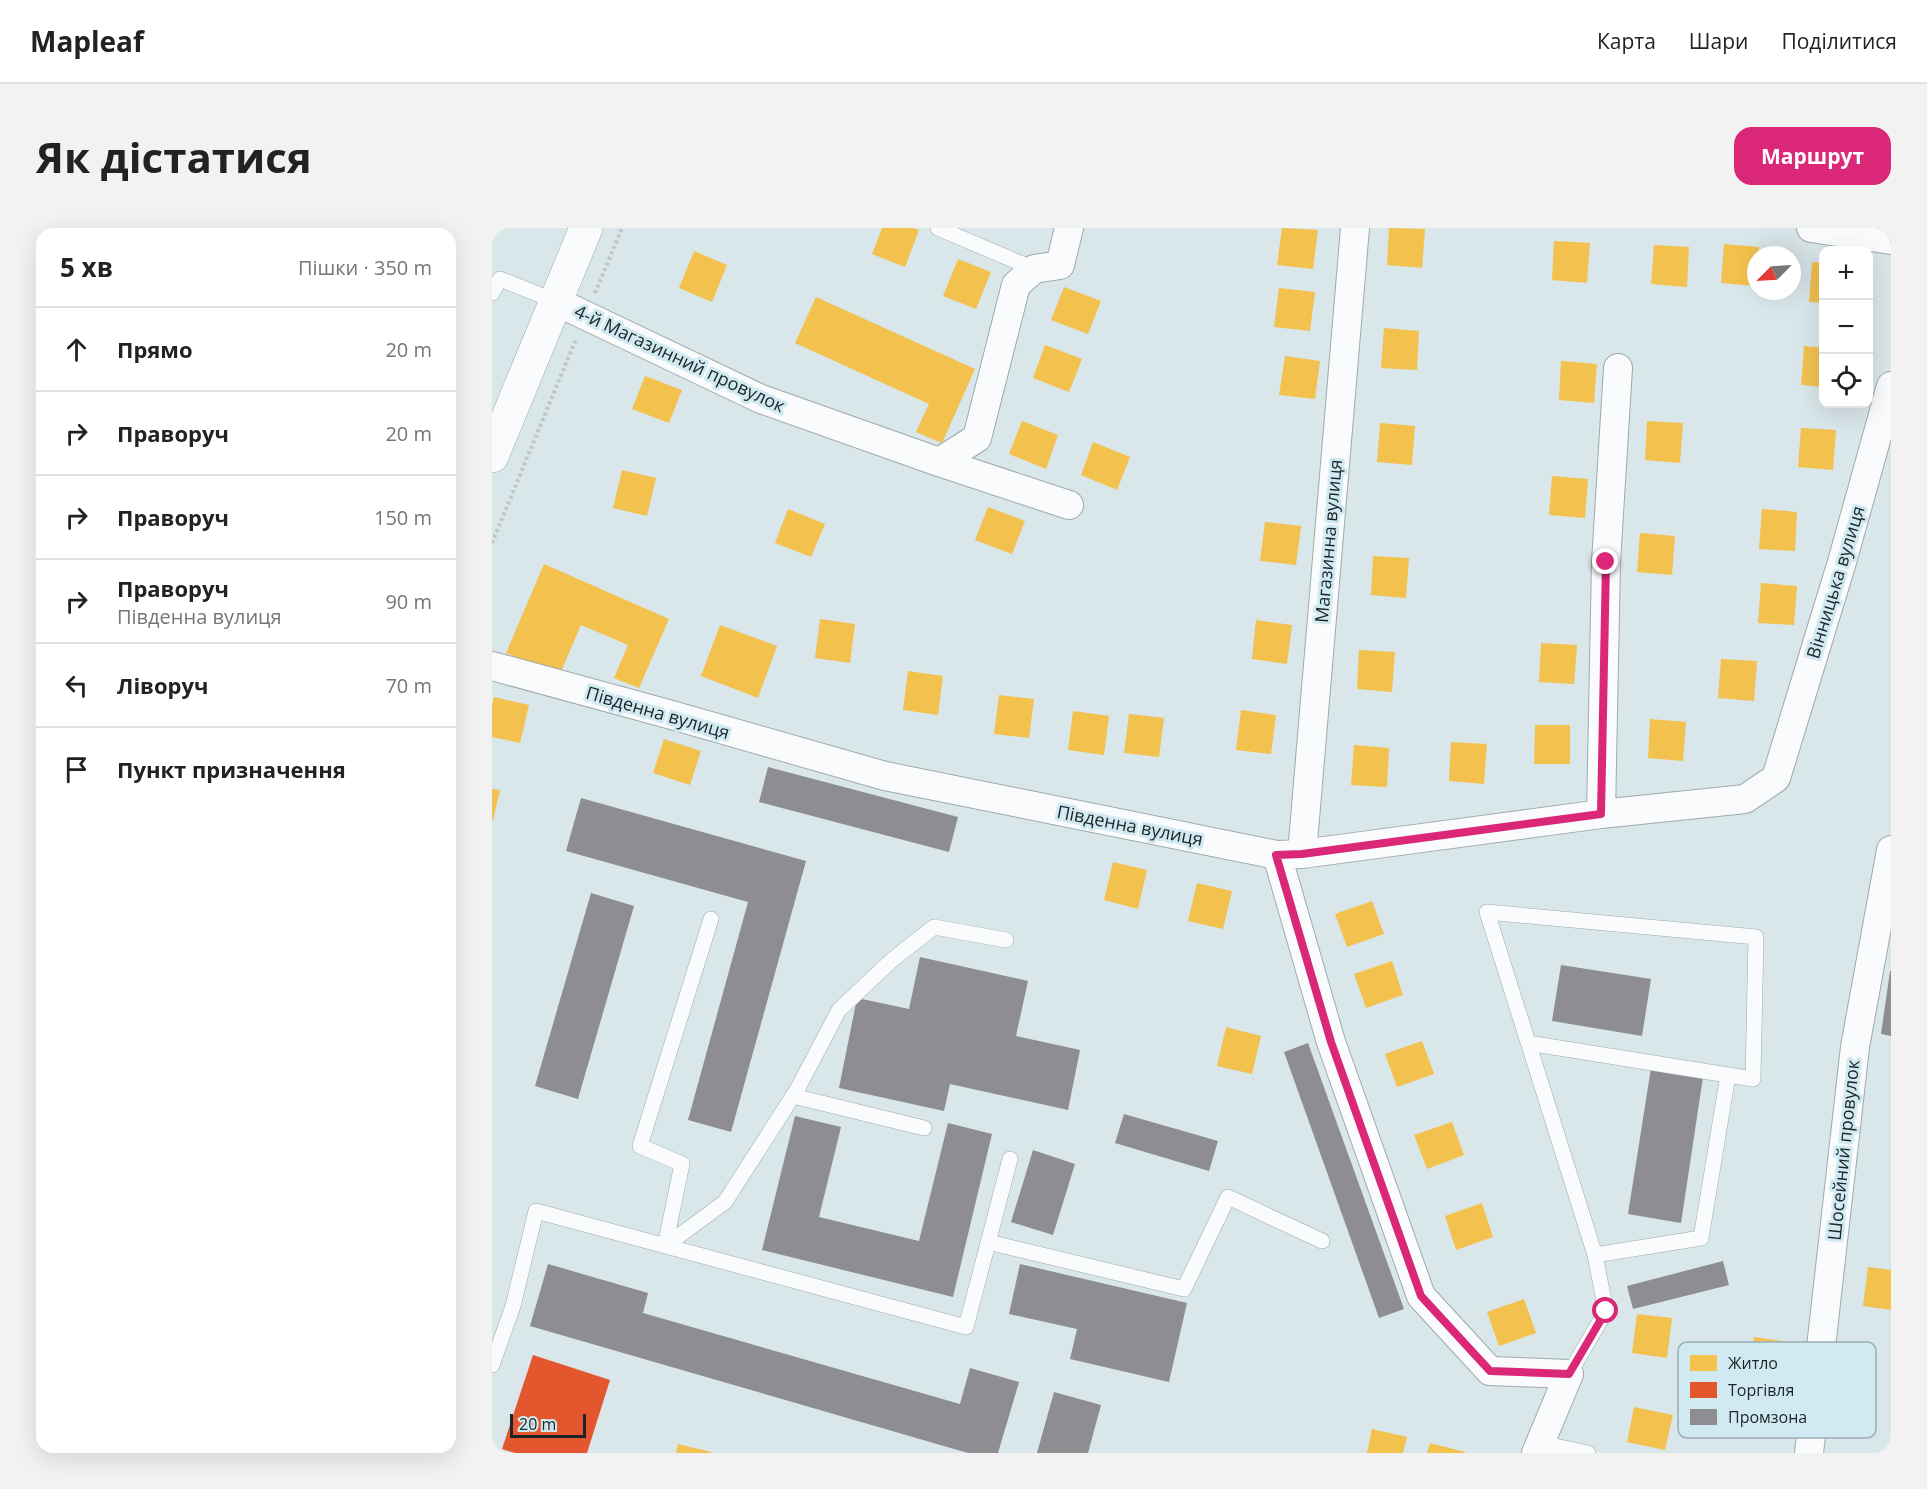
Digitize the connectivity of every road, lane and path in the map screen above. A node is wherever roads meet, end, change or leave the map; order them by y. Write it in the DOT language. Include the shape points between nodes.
graph roads {
  1 [pos="568,228"];
  2 [pos="586,228"];
  3 [pos="622,228"];
  4 [pos="938,228"];
  5 [pos="1069,228"];
  6 [pos="1354,228"];
  7 [pos="1811,228"];
  8 [pos="1891,240"];
  9 [pos="1034,269"];
  10 [pos="492,293"];
  11 [pos="548,298"];
  12 [pos="586,315"];
  13 [pos="1618,368"];
  14 [pos="1891,386"];
  15 [pos="492,412"];
  16 [pos="492,456"];
  17 [pos="939,462"];
  18 [pos="1069,506"];
  19 [pos="492,543"];
  20 [pos="492,666"];
  21 [pos="1776,777"];
  22 [pos="1601,814"];
  23 [pos="1891,850"];
  24 [pos="1289,854"];
  25 [pos="711,920"];
  26 [pos="1883,934"];
  27 [pos="1006,940"];
  28 [pos="1528,1043"];
  29 [pos="1728,1075"];
  30 [pos="792,1096"];
  31 [pos="924,1128"];
  32 [pos="1010,1159"];
  33 [pos="1322,1241"];
  34 [pos="988,1242"];
  35 [pos="665,1246"];
  36 [pos="1595,1255"];
  37 [pos="1822,1342"];
  38 [pos="492,1365"];
  39 [pos="1569,1374"];
  40 [pos="1811,1438"];
  41 [pos="1539,1448"];
  42 [pos="1588,1453"];
  43 [pos="1809,1453"];
  1 -- 11 [label="main road"];
  2 -- 11 [label="main road"];
  3 -- 12 [label="path"];
  4 -- 9 [label="lane"];
  5 -- 9 [label="street" via="1059,265"];
  6 -- 24 [label="street, Магазинна вулиця"];
  7 -- 8 [label="street"];
  9 -- 17 [label="street" via="1016,285 977,438"];
  10 -- 11 [label="lane" via="500,279"];
  11 -- 12 [label="street, 4-й Магазинний провулок"];
  11 -- 15 [label="main road"];
  11 -- 16 [label="main road"];
  12 -- 17 [label="street, 4-й Магазинний провулок" via="761,399"];
  12 -- 19 [label="path"];
  13 -- 22 [label="street" via="1606,562"];
  14 -- 21 [label="street, Вінницька вулиця"];
  17 -- 18 [label="street, 4-й Магазинний провулок"];
  20 -- 24 [label="street, Південна вулиця" via="885,776"];
  21 -- 22 [label="street, Південна вулиця" via="1745,799"];
  22 -- 24 [label="street, Південна вулиця"];
  23 -- 26 [label="street, Шосейний провулок"];
  24 -- 39 [label="street" via="1331,1042 1421,1296 1490,1371"];
  25 -- 35 [label="lane" via="640,1146 682,1164"];
  26 -- 37 [label="street, Шосейний провулок" via="1855,1047"];
  27 -- 30 [label="lane" via="934,927 839,1010"];
  28 -- 29 [label="lane"];
  28 -- 29 [label="lane" via="1487,912 1756,937 1753,1079"];
  28 -- 36 [label="lane"];
  29 -- 36 [label="lane" via="1701,1238"];
  30 -- 31 [label="lane"];
  30 -- 35 [label="lane" via="725,1202"];
  32 -- 34 [label="lane"];
  33 -- 34 [label="lane" via="1228,1197 1184,1289"];
  34 -- 35 [label="lane" via="966,1327"];
  35 -- 38 [label="lane" via="536,1211 513,1306"];
  36 -- 39 [label="lane" via="1606,1311"];
  39 -- 41 [label="street"];
  40 -- 43 [label="street, Шосейний провулок"];
  41 -- 42 [label="lane"];
}
